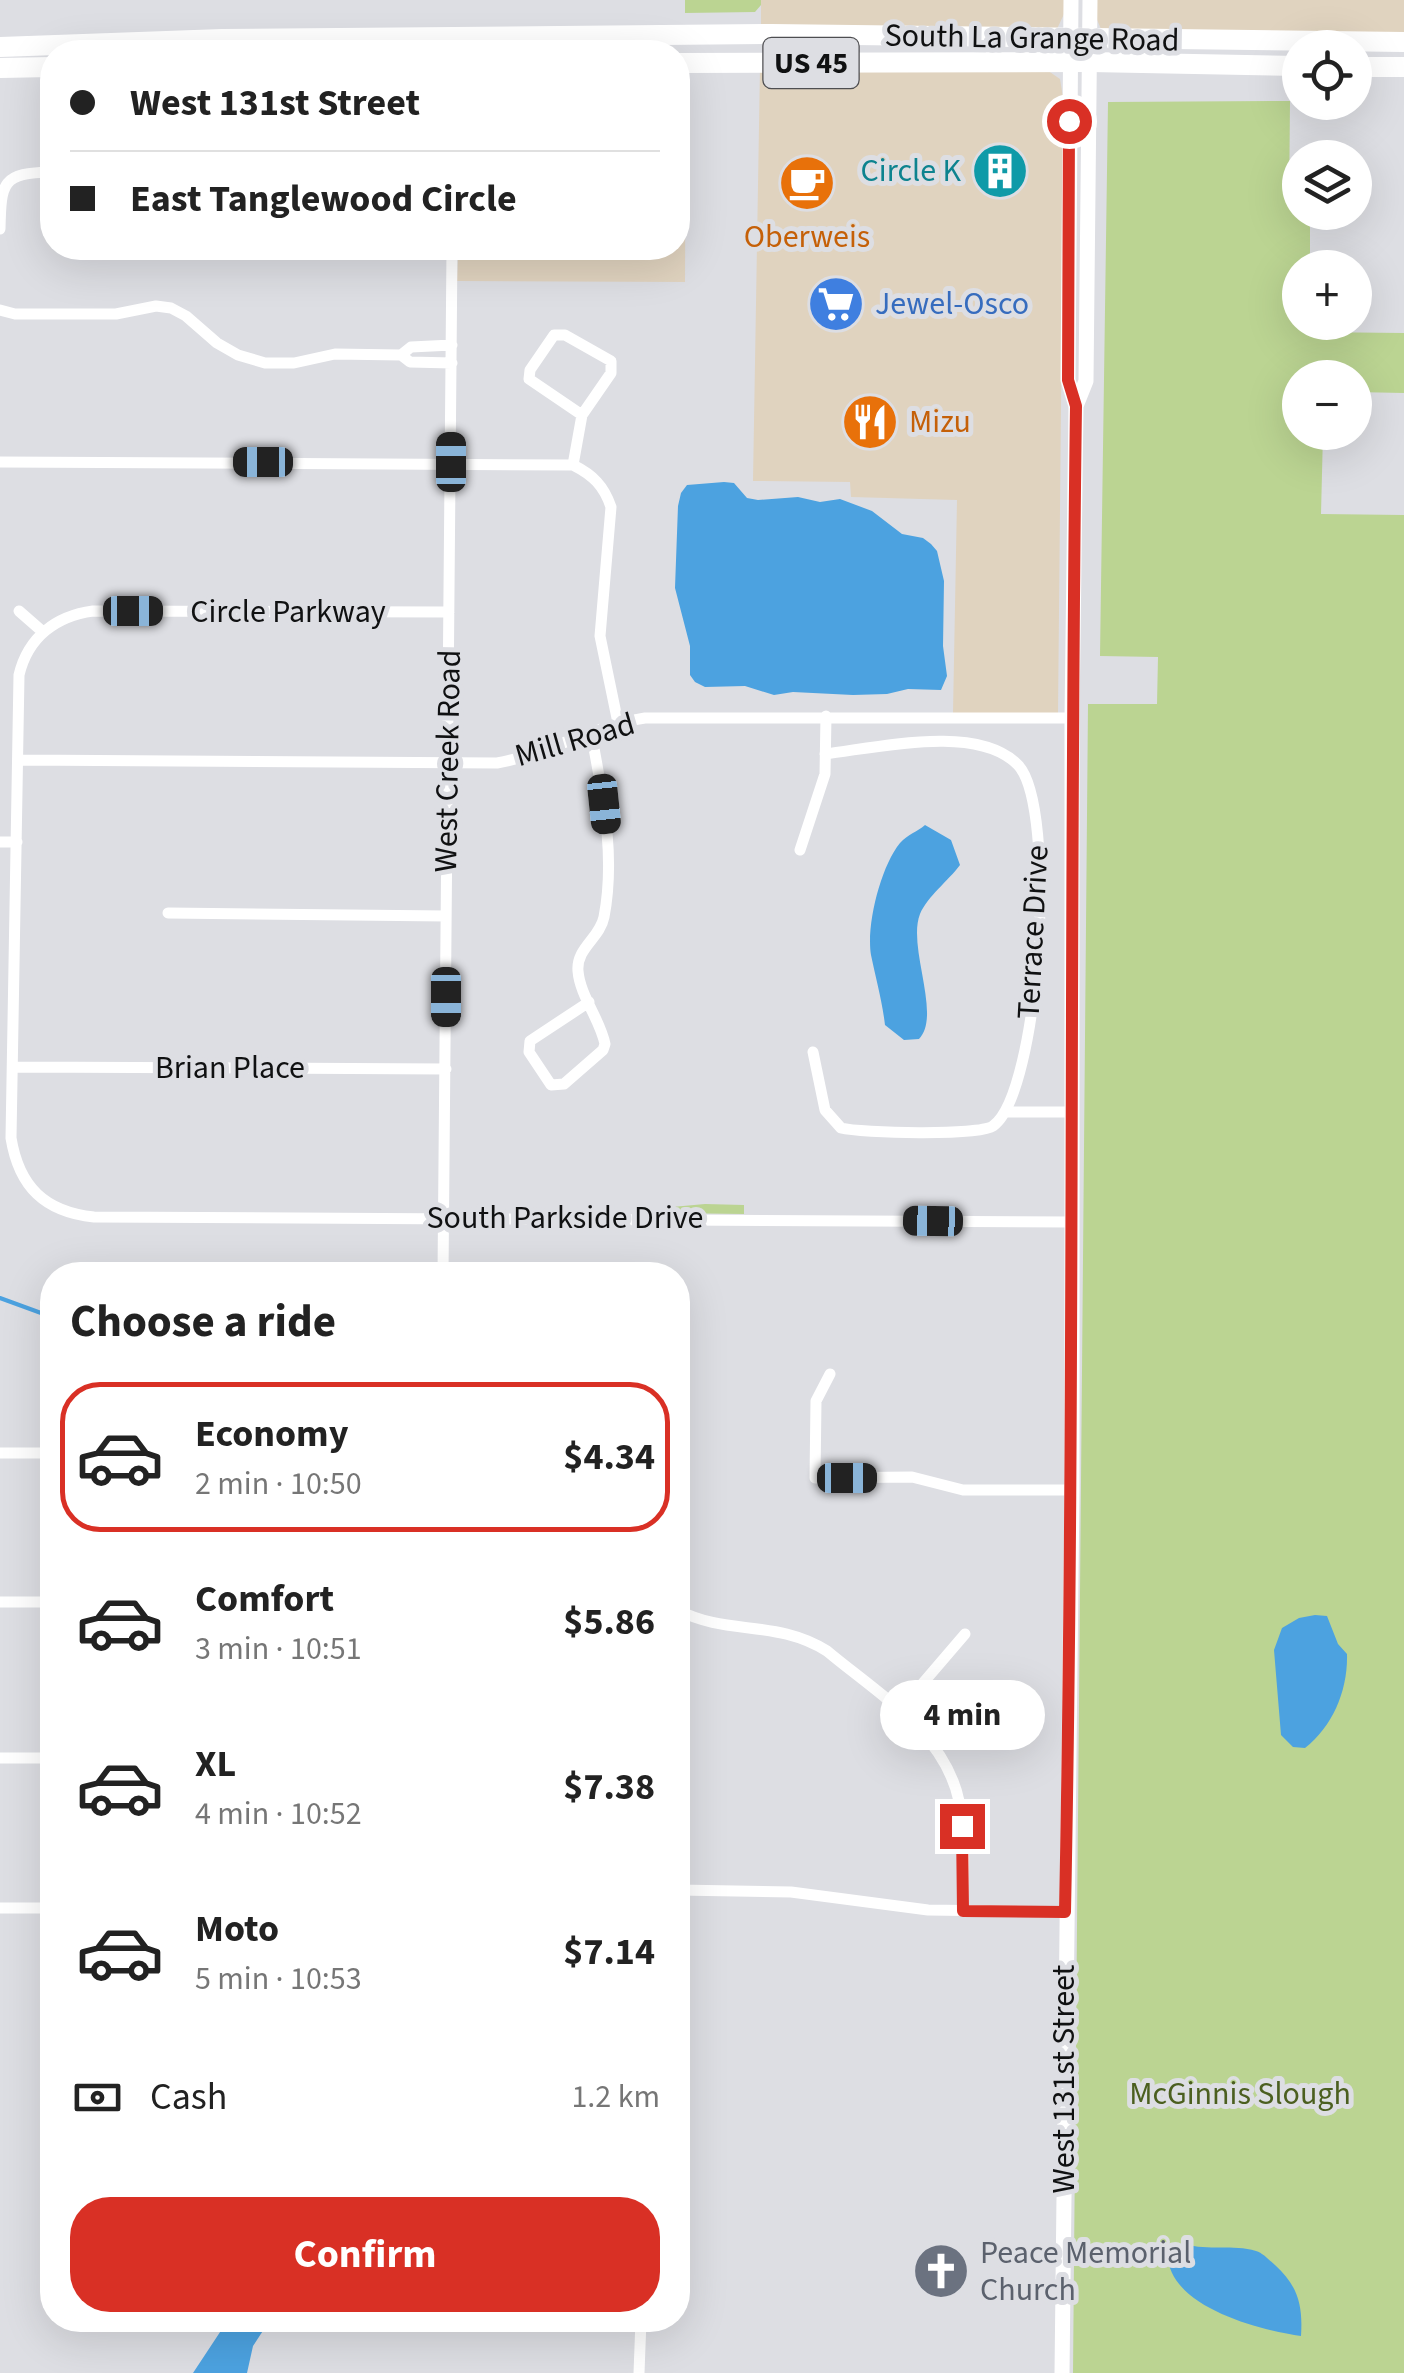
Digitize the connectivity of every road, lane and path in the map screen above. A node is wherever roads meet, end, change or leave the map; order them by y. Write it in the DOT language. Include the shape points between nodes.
graph roads {
  1 [pos="1071,0"];
  2 [pos="1090,0"];
  3 [pos="1080,39"];
  4 [pos="581,40"];
  5 [pos="1404,42"];
  6 [pos="0,47"];
  7 [pos="40,47"];
  8 [pos="1080,62"];
  9 [pos="690,64"];
  10 [pos="1282,66"];
  11 [pos="1372,66"];
  12 [pos="40,67"];
  13 [pos="1404,67"];
  14 [pos="0,68"];
  15 [pos="40,173"];
  16 [pos="0,230"];
  17 [pos="452,260"];
  18 [pos="0,310"];
  19 [pos="452,345"];
  20 [pos="401,355"];
  21 [pos="452,363"];
  22 [pos="582,415"];
  23 [pos="0,462"];
  24 [pos="451,462"];
  25 [pos="574,465"];
  26 [pos="19,610"];
  27 [pos="449,612"];
  28 [pos="43,632"];
  29 [pos="826,716"];
  30 [pos="1072,718"];
  31 [pos="618,722"];
  32 [pos="591,732"];
  33 [pos="825,754"];
  34 [pos="19,760"];
  35 [pos="448,763"];
  36 [pos="0,842"];
  37 [pos="18,842"];
  38 [pos="800,850"];
  39 [pos="168,913"];
  40 [pos="446,916"];
  41 [pos="589,1002"];
  42 [pos="813,1052"];
  43 [pos="13,1066"];
  44 [pos="446,1069"];
  45 [pos="1006,1112"];
  46 [pos="1072,1112"];
  47 [pos="443,1217"];
  48 [pos="1072,1222"];
  49 [pos="443,1262"];
  50 [pos="830,1374"];
  51 [pos="0,1453"];
  52 [pos="40,1453"];
  53 [pos="1072,1490"];
  54 [pos="0,1602"];
  55 [pos="40,1602"];
  56 [pos="690,1615"];
  57 [pos="965,1634"];
  58 [pos="899,1710"];
  59 [pos="0,1758"];
  60 [pos="40,1758"];
  61 [pos="690,1890"];
  62 [pos="0,1908"];
  63 [pos="40,1908"];
  64 [pos="963,1911"];
  65 [pos="1065,1912"];
  66 [pos="641,2332"];
  67 [pos="639,2373"];
  68 [pos="1062,2373"];
  1 -- 3 [label="street, West 131st Street"];
  2 -- 3 [label="street, West 131st Street"];
  3 -- 4 [label="highway, South La Grange Road / US 45" via="772,34"];
  3 -- 5 [label="highway, South La Grange Road / US 45"];
  3 -- 8 [label="street, West 131st Street"];
  6 -- 7 [label="highway, South La Grange Road / US 45"];
  8 -- 9 [label="highway, South La Grange Road / US 45"];
  8 -- 10 [label="highway, South La Grange Road / US 45"];
  8 -- 30 [label="street, West 131st Street" via="1068,380 1076,406"];
  11 -- 13 [label="highway"];
  12 -- 14 [label="highway"];
  15 -- 16 [label="street" via="6,183"];
  17 -- 19 [label="street, West Creek Road"];
  18 -- 20 [label="street" via="116,314 171,308 217,343 265,363"];
  19 -- 20 [label="street" via="411,347"];
  19 -- 21 [label="street, West Creek Road"];
  20 -- 21 [label="street" via="410,362"];
  21 -- 24 [label="street, West Creek Road"];
  22 -- 22 [label="street" via="611,373 611,361 554,335 529,379"];
  22 -- 25 [label="street"];
  23 -- 24 [label="street"];
  24 -- 25 [label="street"];
  24 -- 27 [label="street, West Creek Road"];
  25 -- 31 [label="street" via="596,480 611,507 600,636"];
  26 -- 28 [label="street"];
  27 -- 28 [label="street, Circle Parkway" via="94,611 75,613"];
  27 -- 35 [label="street, West Creek Road"];
  28 -- 34 [label="street" via="19,675"];
  29 -- 30 [label="street, Mill Road"];
  29 -- 31 [label="street, Mill Road"];
  29 -- 33 [label="street"];
  30 -- 46 [label="street, West 131st Street"];
  31 -- 32 [label="street, Mill Road"];
  32 -- 35 [label="street, Mill Road" via="522,758"];
  32 -- 41 [label="street" via="609,852 604,916 577,968"];
  33 -- 38 [label="street" via="825,774"];
  33 -- 45 [label="street, Terrace Drive" via="926,742 974,744 1007,756 1028,780 1040,844 1034,997"];
  34 -- 35 [label="street, Mill Road"];
  34 -- 37 [label="street"];
  35 -- 40 [label="street, West Creek Road"];
  36 -- 37 [label="street"];
  37 -- 43 [label="street"];
  39 -- 40 [label="street"];
  40 -- 44 [label="street, West Creek Road"];
  41 -- 41 [label="street" via="604,1037 602,1050 564,1084 551,1085 530,1042"];
  42 -- 45 [label="street" via="825,1110 841,1128 983,1130"];
  43 -- 44 [label="street, Brian Place"];
  43 -- 47 [label="street, South Parkside Drive" via="17,1167 34,1194 59,1210 94,1217"];
  44 -- 47 [label="street, West Creek Road"];
  45 -- 46 [label="street"];
  46 -- 48 [label="street, West 131st Street"];
  47 -- 48 [label="street, South Parkside Drive"];
  47 -- 49 [label="street, West Creek Road"];
  48 -- 53 [label="street, West 131st Street"];
  50 -- 53 [label="street" via="816,1401 815,1478 912,1477 963,1490"];
  51 -- 52 [label="street"];
  53 -- 65 [label="street, West 131st Street"];
  54 -- 55 [label="street"];
  56 -- 58 [label="street" via="809,1640"];
  57 -- 58 [label="street"];
  58 -- 64 [label="street" via="941,1754 954,1782"];
  59 -- 60 [label="street"];
  61 -- 64 [label="street" via="791,1892"];
  62 -- 63 [label="street"];
  64 -- 65 [label="street"];
  65 -- 68 [label="street, West 131st Street"];
  66 -- 67 [label="street"];
}
